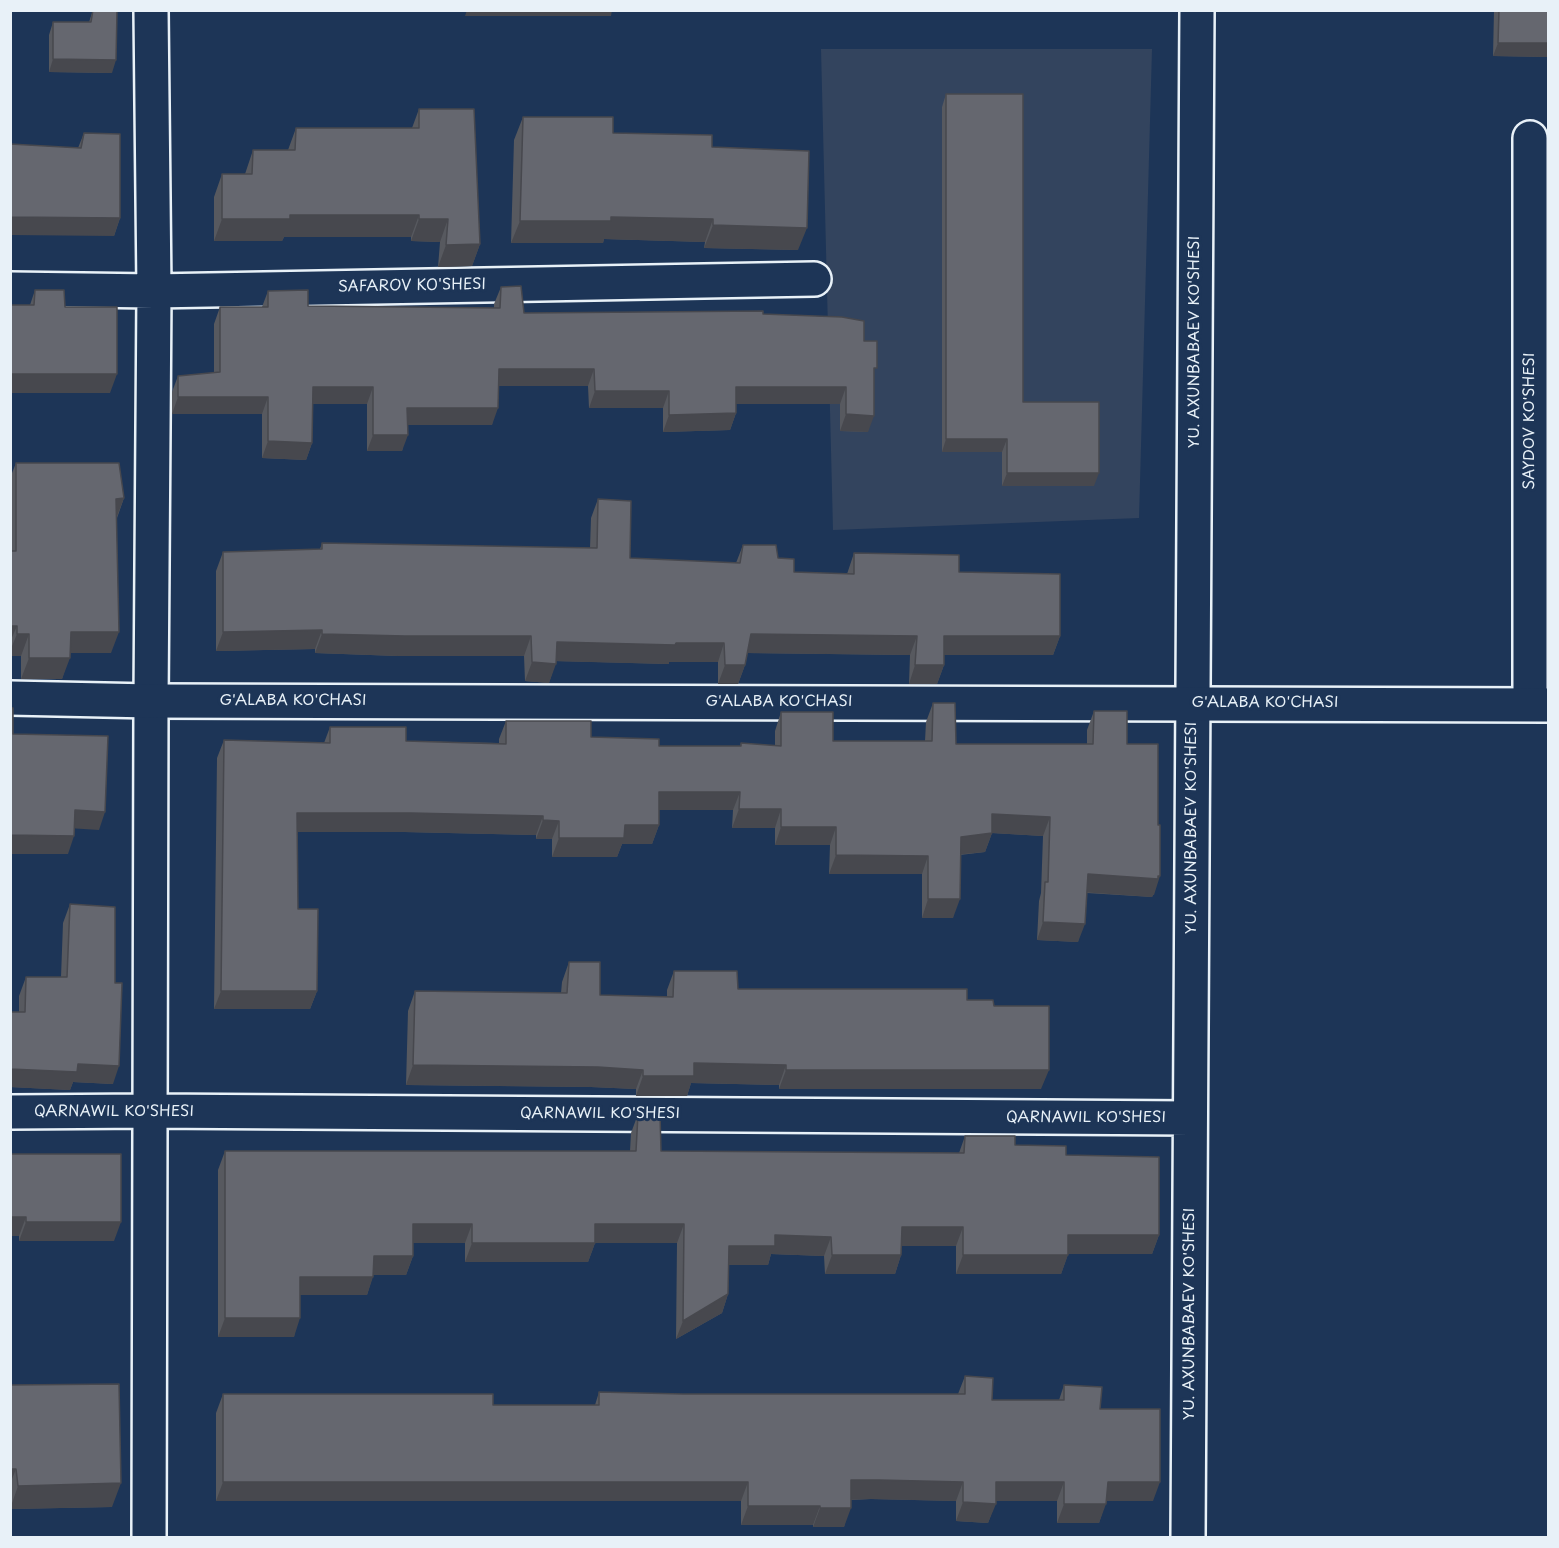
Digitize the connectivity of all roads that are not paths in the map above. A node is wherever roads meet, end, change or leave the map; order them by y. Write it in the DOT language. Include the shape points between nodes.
graph roads {
  1 [pos="150,10"];
  2 [pos="1197,10"];
  3 [pos="1530,138"];
  4 [pos="814,279"];
  5 [pos="10,289"];
  6 [pos="154,291"];
  7 [pos="1539,308"];
  8 [pos="10,698"];
  9 [pos="151,701"];
  10 [pos="1193,702"];
  11 [pos="1539,705"];
  12 [pos="150,1111"];
  13 [pos="10,1112"];
  14 [pos="1190,1118"];
  15 [pos="149,1538"];
  16 [pos="1188,1538"];
  1 -- 6 [label="street"];
  2 -- 10 [label="street, YU. AXUNBABAEV KO'SHESI"];
  3 -- 7 [label="street, SAYDOV KO'SHESI"];
  4 -- 6 [label="street, SAFAROV KO'SHESI"];
  5 -- 6 [label="street, SAFAROV KO'SHESI"];
  6 -- 9 [label="street"];
  7 -- 11 [label="street, SAYDOV KO'SHESI"];
  8 -- 9 [label="street, G'ALABA KO'CHASI"];
  9 -- 10 [label="street, G'ALABA KO'CHASI"];
  9 -- 12 [label="street"];
  10 -- 11 [label="street, G'ALABA KO'CHASI"];
  10 -- 14 [label="street, YU. AXUNBABAEV KO'SHESI"];
  12 -- 13 [label="street, QARNAWIL KO'SHESI"];
  12 -- 14 [label="street, QARNAWIL KO'SHESI"];
  12 -- 15 [label="street"];
  14 -- 16 [label="street, YU. AXUNBABAEV KO'SHESI"];
}
